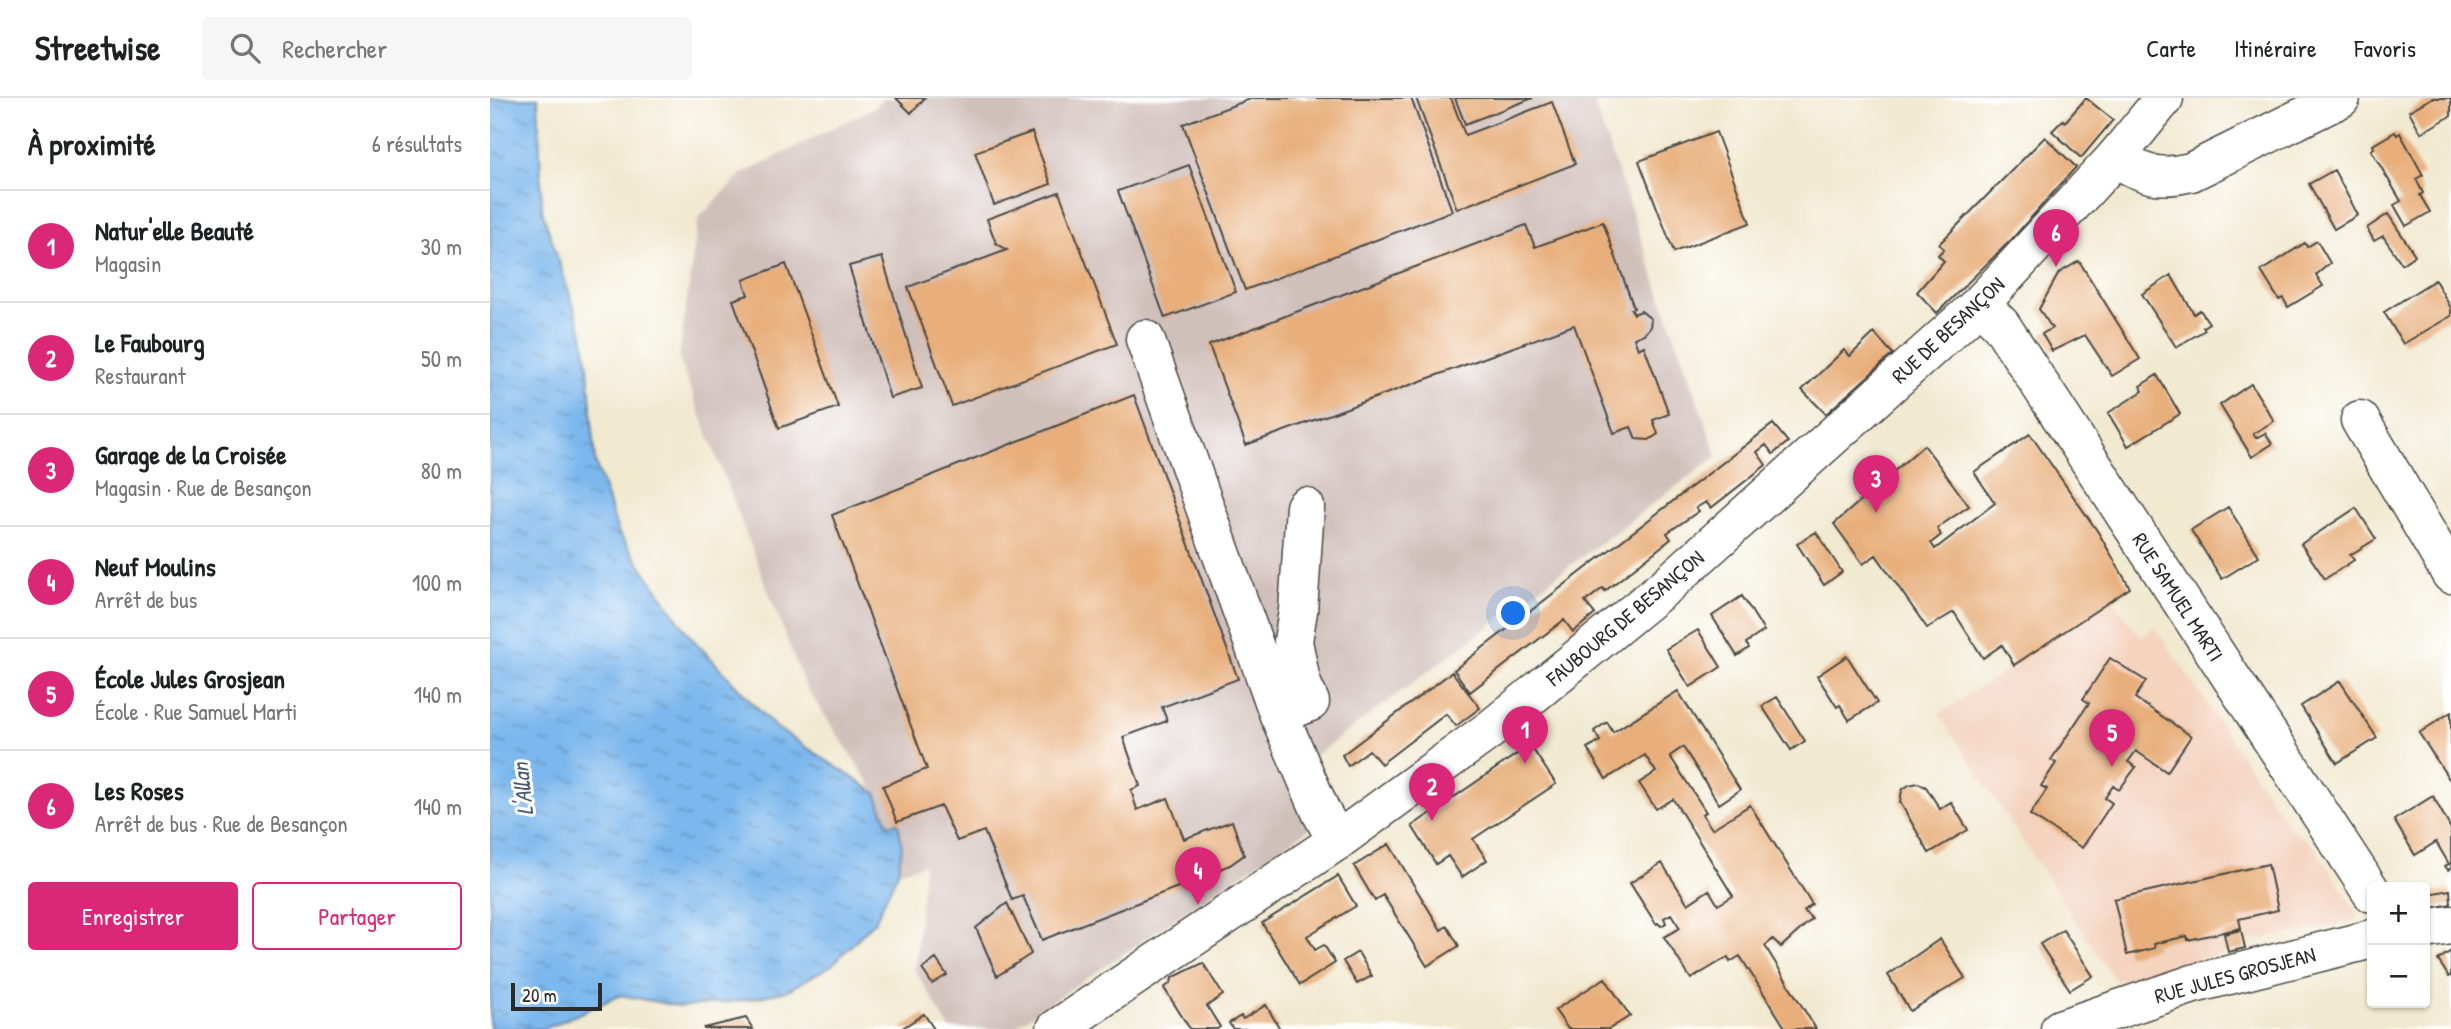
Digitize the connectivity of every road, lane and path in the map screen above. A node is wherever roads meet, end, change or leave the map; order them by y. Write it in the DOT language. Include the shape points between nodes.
graph roads {
  1 [pos="2164,98"];
  2 [pos="2341,98"];
  3 [pos="2115,158"];
  4 [pos="1980,304"];
  5 [pos="1144,340"];
  6 [pos="2360,420"];
  7 [pos="1807,461"];
  8 [pos="1305,507"];
  9 [pos="2451,574"];
  10 [pos="1279,715"];
  11 [pos="1337,841"];
  12 [pos="2367,885"];
  13 [pos="2451,925"];
  14 [pos="2430,928"];
  15 [pos="2367,940"];
  16 [pos="1056,1029"];
  17 [pos="2060,1029"];
  1 -- 3 [label="street, RUE DE BESANÇON"];
  2 -- 3 [label="street" via="2192,172 2168,177 2141,172"];
  3 -- 4 [label="street, RUE DE BESANÇON"];
  4 -- 7 [label="street, RUE DE BESANÇON"];
  4 -- 12 [label="street, RUE SAMUEL MARTI" via="2001,325"];
  5 -- 10 [label="street"];
  6 -- 9 [label="street"];
  7 -- 11 [label="street, FAUBOURG DE BESANÇON" via="1666,586 1491,729"];
  8 -- 10 [label="street" via="1293,641 1310,702"];
  10 -- 11 [label="street"];
  11 -- 16 [label="street, FAUBOURG DE BESANÇON"];
  13 -- 14 [label="street"];
  15 -- 17 [label="street, RUE JULES GROSJEAN" via="2193,984"];
}
